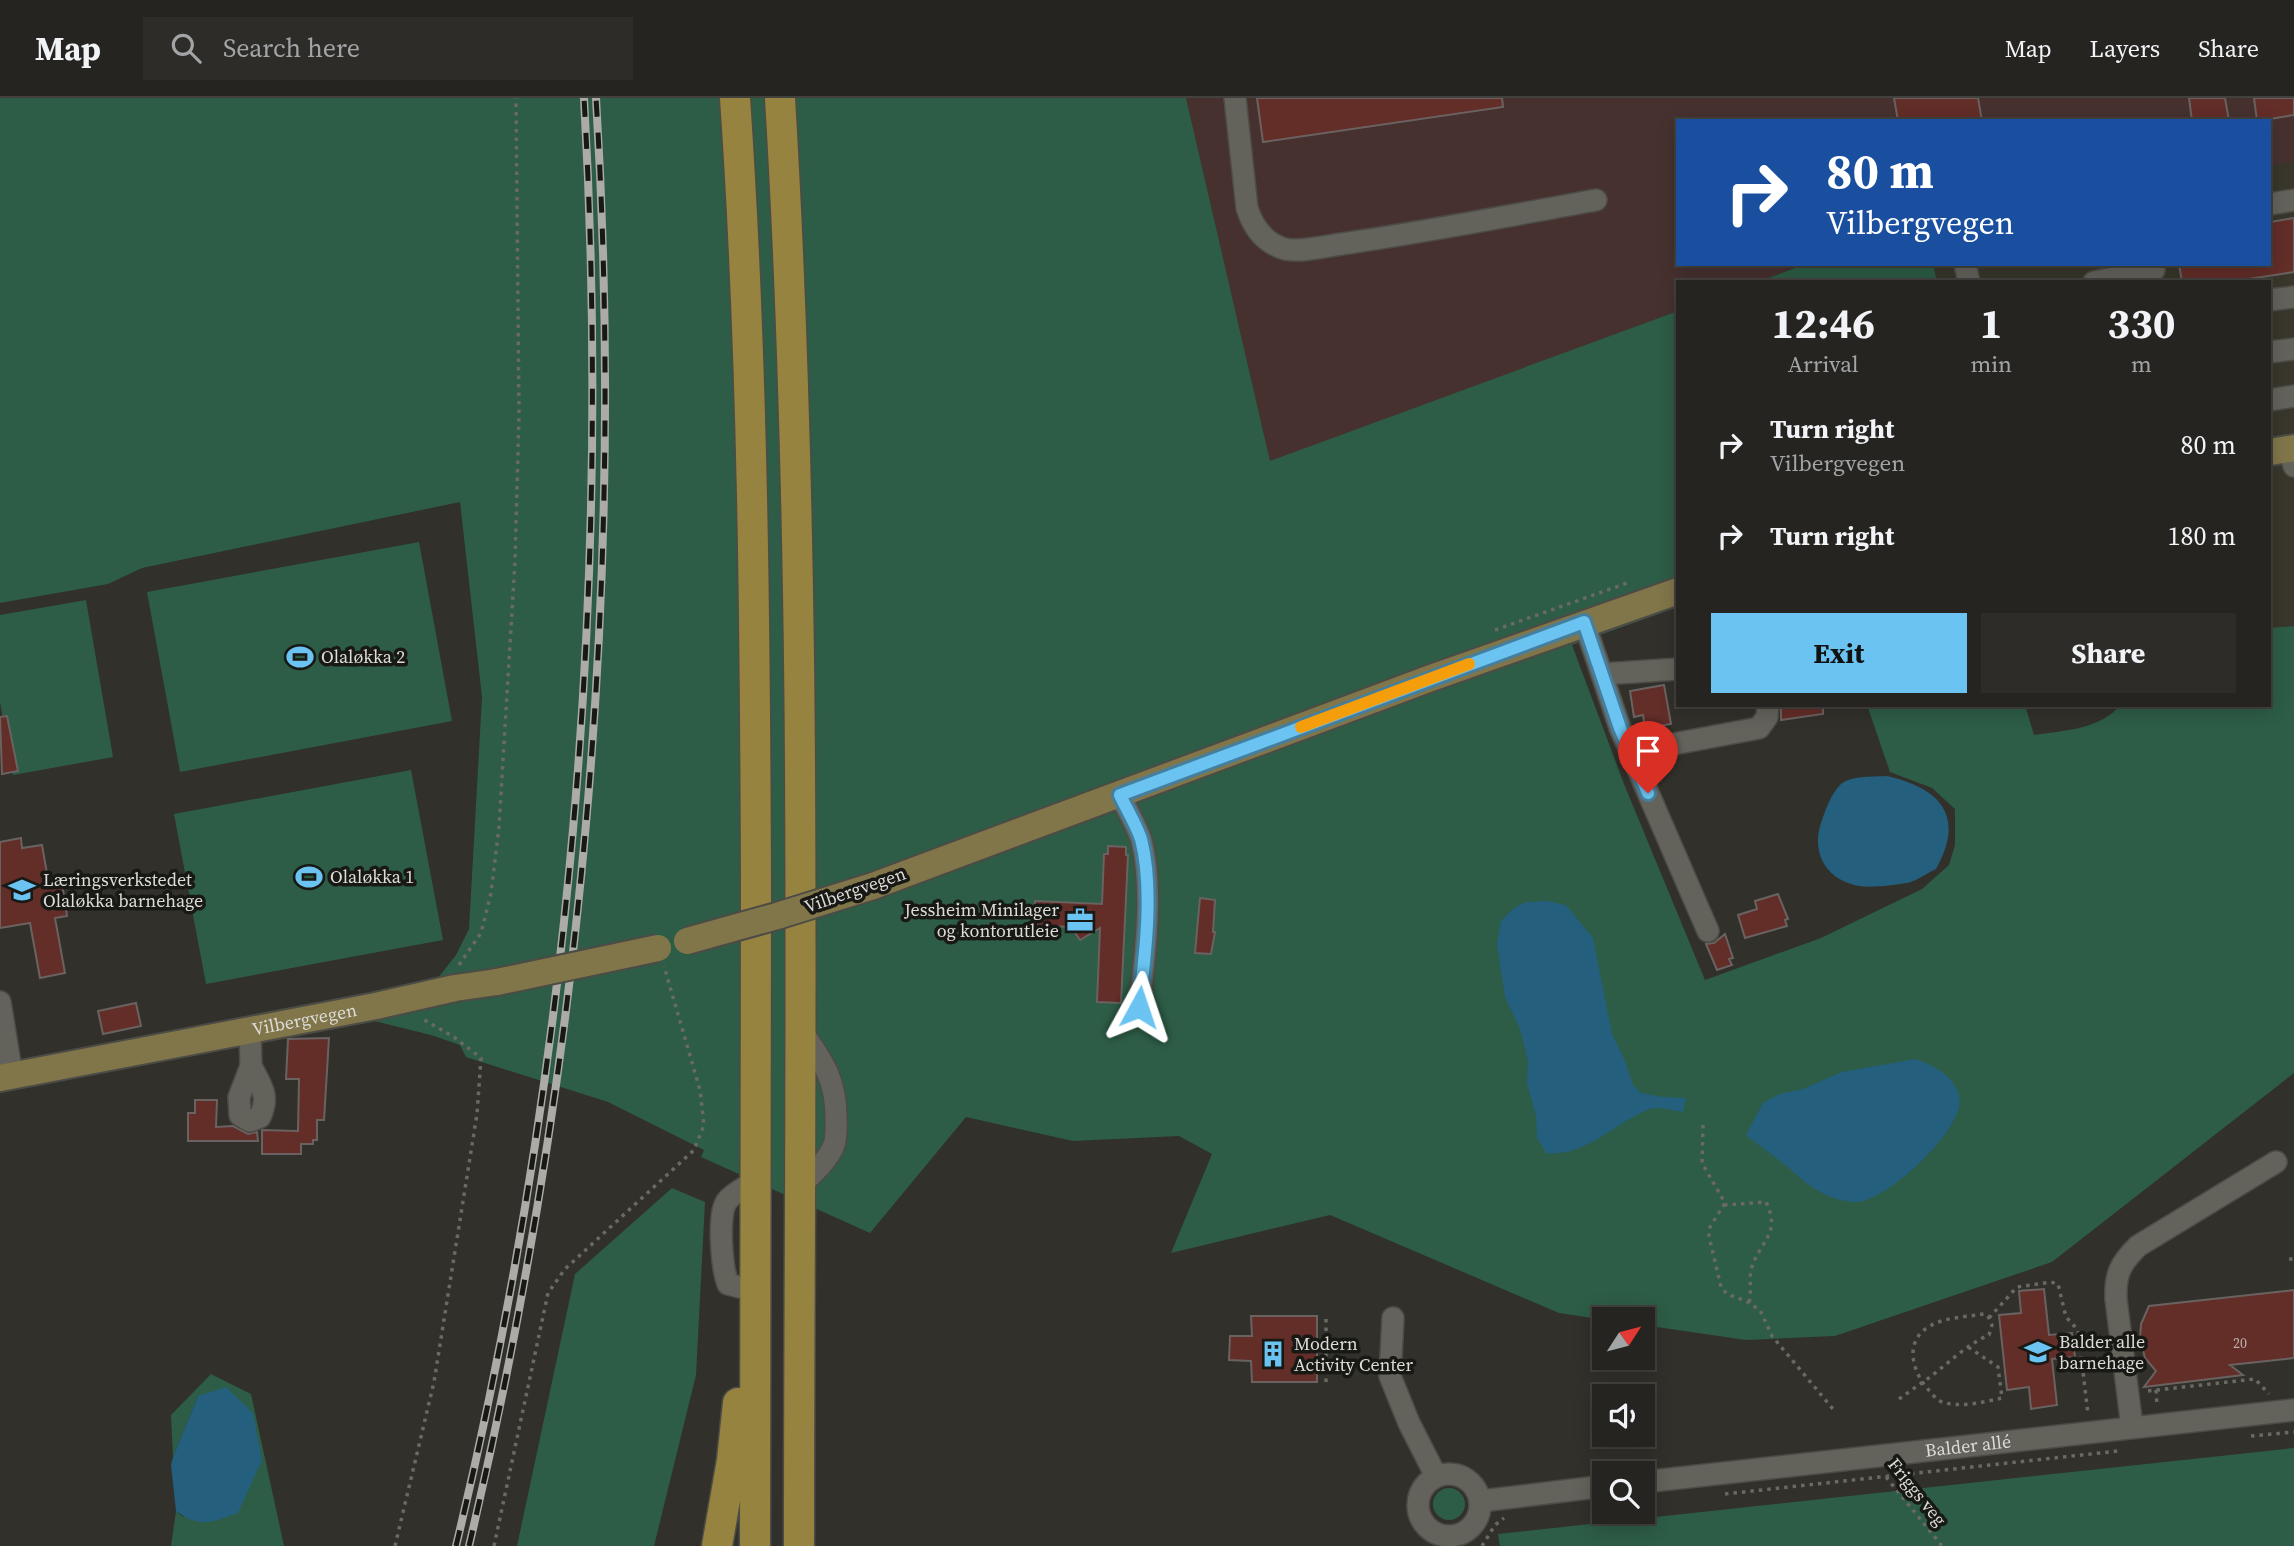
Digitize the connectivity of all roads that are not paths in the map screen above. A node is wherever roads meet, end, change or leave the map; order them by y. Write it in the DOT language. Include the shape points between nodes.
graph roads {
  1 [pos="735,98"];
  2 [pos="780,98"];
  3 [pos="1235,98"];
  4 [pos="1596,200"];
  5 [pos="2294,200"];
  6 [pos="2271,204"];
  7 [pos="2154,272"];
  8 [pos="2106,280"];
  9 [pos="2294,297"];
  10 [pos="2271,300"];
  11 [pos="2294,349"];
  12 [pos="2271,352"];
  13 [pos="2294,396"];
  14 [pos="2271,400"];
  15 [pos="1676,592"];
  16 [pos="1584,622"];
  17 [pos="1676,669"];
  18 [pos="1604,674"];
  19 [pos="1768,707"];
  20 [pos="1630,747"];
  21 [pos="1120,795"];
  22 [pos="1708,931"];
  23 [pos="0,1002"];
  24 [pos="1139,1007"];
  25 [pos="250,1030"];
  26 [pos="251,1066"];
  27 [pos="6,1077"];
  28 [pos="2276,1162"];
  29 [pos="755,1291"];
  30 [pos="1393,1318"];
  31 [pos="2294,1410"];
  32 [pos="2132,1427"];
  33 [pos="1436,1476"];
  34 [pos="1655,1481"];
  35 [pos="1592,1488"];
  36 [pos="1480,1501"];
  37 [pos="1453,1541"];
  38 [pos="718,1546"];
  39 [pos="755,1546"];
  40 [pos="799,1546"];
  1 -- 29 [label="highway" via="755,649"];
  2 -- 40 [label="highway" via="797,515"];
  3 -- 4 [label="street" via="1252,224 1269,242 1283,248 1373,239"];
  5 -- 6 [label="street"];
  7 -- 8 [label="street"];
  9 -- 10 [label="street"];
  11 -- 12 [label="street"];
  13 -- 14 [label="street"];
  15 -- 16 [label="main road, Vilbergvegen"];
  16 -- 18 [label="street"];
  16 -- 21 [label="main road, Vilbergvegen"];
  17 -- 18 [label="street"];
  18 -- 20 [label="street"];
  19 -- 20 [label="street" via="1759,728 1652,748"];
  20 -- 22 [label="street"];
  21 -- 24 [label="street" via="1140,837 1146,874"];
  21 -- 25 [label="main road, Vilbergvegen, bridge" via="873,886 687,941"];
  23 -- 27 [label="street"];
  25 -- 26 [label="street"];
  25 -- 27 [label="main road, Vilbergvegen"];
  28 -- 32 [label="street" via="2138,1246 2121,1262 2116,1299"];
  29 -- 38 [label="highway" via="741,1316 737,1417"];
  29 -- 39 [label="highway"];
  30 -- 33 [label="street" via="1390,1376"];
  31 -- 32 [label="street, Balder allé"];
  32 -- 34 [label="street, Balder allé"];
  33 -- 36 [label="street" via="1465,1477"];
  33 -- 37 [label="street" via="1418,1498 1420,1517 1433,1532"];
  35 -- 36 [label="street"];
  36 -- 37 [label="street" via="1477,1520"];
}
